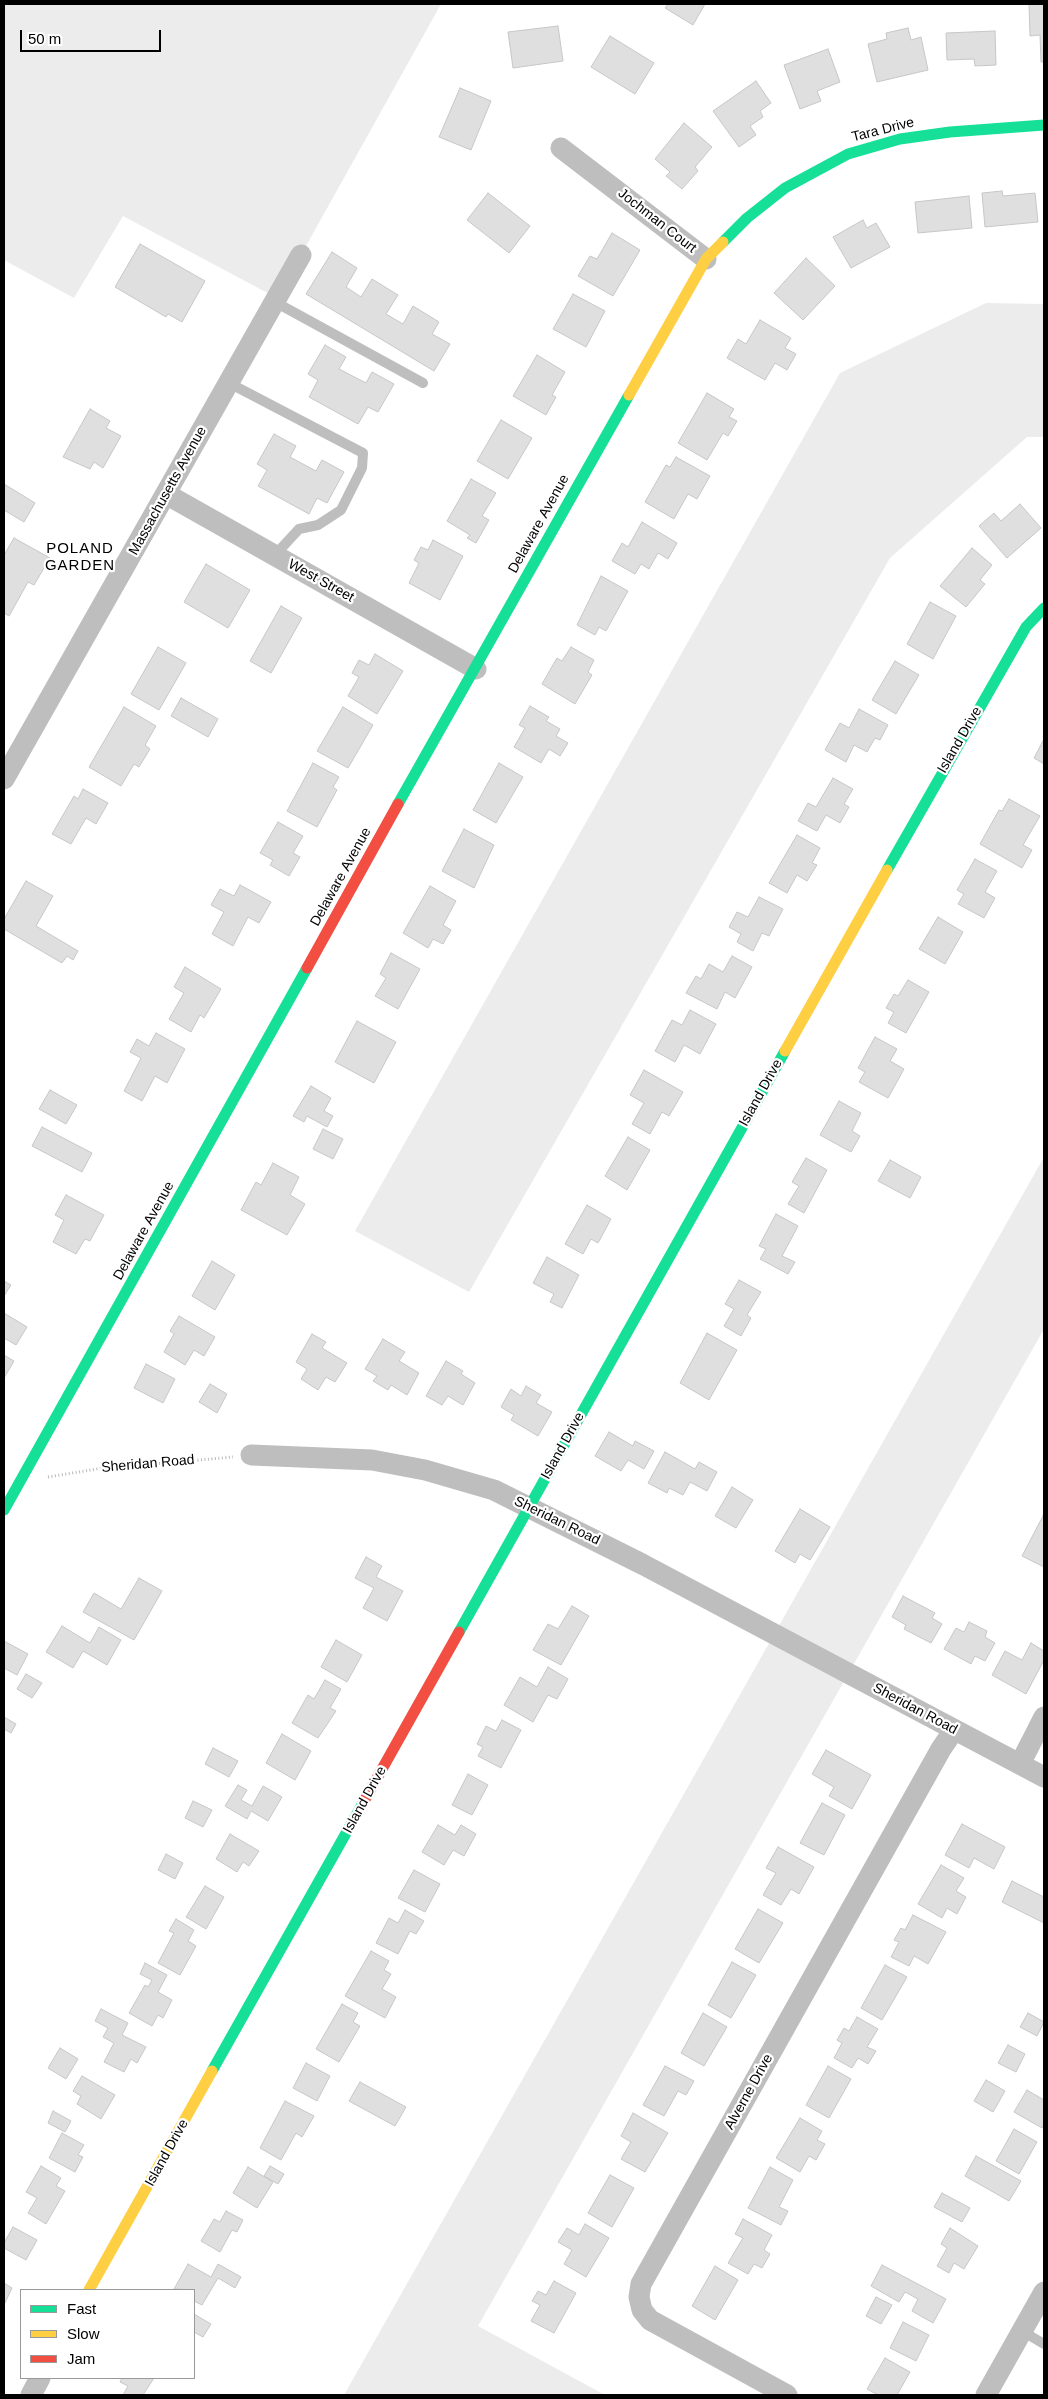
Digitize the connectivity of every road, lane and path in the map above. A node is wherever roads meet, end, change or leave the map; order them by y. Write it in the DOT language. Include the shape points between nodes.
graph roads {
  1 [pos="1044,125"];
  2 [pos="561,148"];
  3 [pos="747,218"];
  4 [pos="301,255"];
  5 [pos="706,259"];
  6 [pos="275,302"];
  7 [pos="229,382"];
  8 [pos="422,383"];
  9 [pos="166,494"];
  10 [pos="275,555"];
  11 [pos="1044,608"];
  12 [pos="476,668"];
  13 [pos="4,779"];
  14 [pos="251,1455"];
  15 [pos="9,1499"];
  16 [pos="529,1507"];
  17 [pos="1044,1717"];
  18 [pos="954,1730"];
  19 [pos="1020,1764"];
  20 [pos="1044,1777"];
  21 [pos="91,2289"];
  22 [pos="1044,2292"];
  23 [pos="1022,2331"];
  24 [pos="1044,2344"];
  25 [pos="39,2379"];
  26 [pos="30,2395"];
  27 [pos="787,2395"];
  28 [pos="986,2395"];
  1 -- 3 [label="street, Tara Drive" via="900,138 872,146 802,177"];
  2 -- 5 [label="street, Jochman Court"];
  3 -- 5 [label="street, Jochman Court"];
  4 -- 6 [label="street, Massachusetts Avenue"];
  5 -- 12 [label="street, Delaware Avenue"];
  6 -- 7 [label="street, Massachusetts Avenue"];
  6 -- 8 [label="lane"];
  7 -- 9 [label="street, Massachusetts Avenue"];
  7 -- 10 [label="lane" via="363,453 362,468 341,510 318,526 299,529"];
  9 -- 10 [label="street, West Street"];
  9 -- 13 [label="street, Massachusetts Avenue"];
  10 -- 12 [label="street, West Street"];
  11 -- 16 [label="street, Island Drive" via="1026,627 966,729"];
  12 -- 15 [label="street, Delaware Avenue"];
  14 -- 15 [label="path, Sheridan Road" via="58,1474"];
  14 -- 16 [label="street, Sheridan Road" via="381,1461 494,1490"];
  16 -- 18 [label="street, Sheridan Road"];
  16 -- 21 [label="street, Island Drive"];
  17 -- 19 [label="street"];
  18 -- 19 [label="street, Sheridan Road"];
  18 -- 27 [label="street, Alverne Drive" via="641,2284 642,2310 650,2320"];
  19 -- 20 [label="street, Sheridan Road"];
  22 -- 23 [label="street"];
  23 -- 24 [label="lane"];
  23 -- 28 [label="street"];
  25 -- 26 [label="street"];
}
